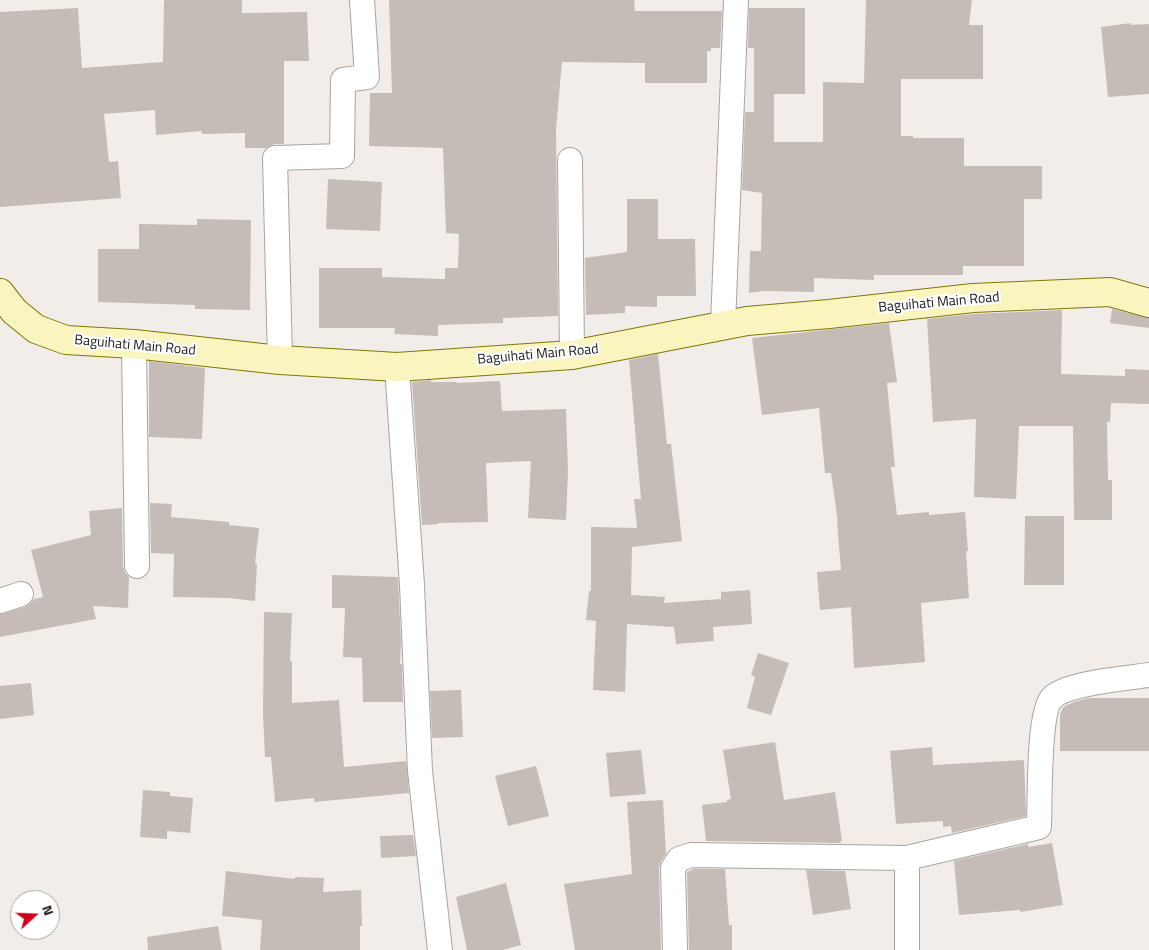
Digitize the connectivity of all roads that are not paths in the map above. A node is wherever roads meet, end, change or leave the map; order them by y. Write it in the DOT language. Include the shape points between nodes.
graph roads {
  1 [pos="362,0"];
  2 [pos="736,0"];
  3 [pos="570,160"];
  4 [pos="0,294"];
  5 [pos="1149,303"];
  6 [pos="723,324"];
  7 [pos="134,344"];
  8 [pos="572,355"];
  9 [pos="280,360"];
  10 [pos="397,367"];
  11 [pos="138,566"];
  12 [pos="1149,676"];
  13 [pos="907,858"];
  14 [pos="440,950"];
  15 [pos="675,950"];
  16 [pos="907,950"];
  1 -- 9 [label="street" via="368,77 343,80 342,156 275,158"];
  2 -- 6 [label="street"];
  3 -- 8 [label="street"];
  4 -- 7 [label="street, Baguihati Main Road" via="36,330 66,340"];
  5 -- 6 [label="street, Baguihati Main Road" via="1110,292 973,298"];
  6 -- 8 [label="street, Baguihati Main Road"];
  7 -- 9 [label="street, Baguihati Main Road"];
  7 -- 11 [label="street"];
  8 -- 10 [label="street, Baguihati Main Road"];
  9 -- 10 [label="street, Baguihati Main Road"];
  10 -- 14 [label="street" via="412,585 420,771"];
  12 -- 13 [label="street" via="1093,684 1062,691 1051,698 1043,721 1039,827"];
  13 -- 15 [label="street" via="691,855 679,859 673,868"];
  13 -- 16 [label="street"];
}
